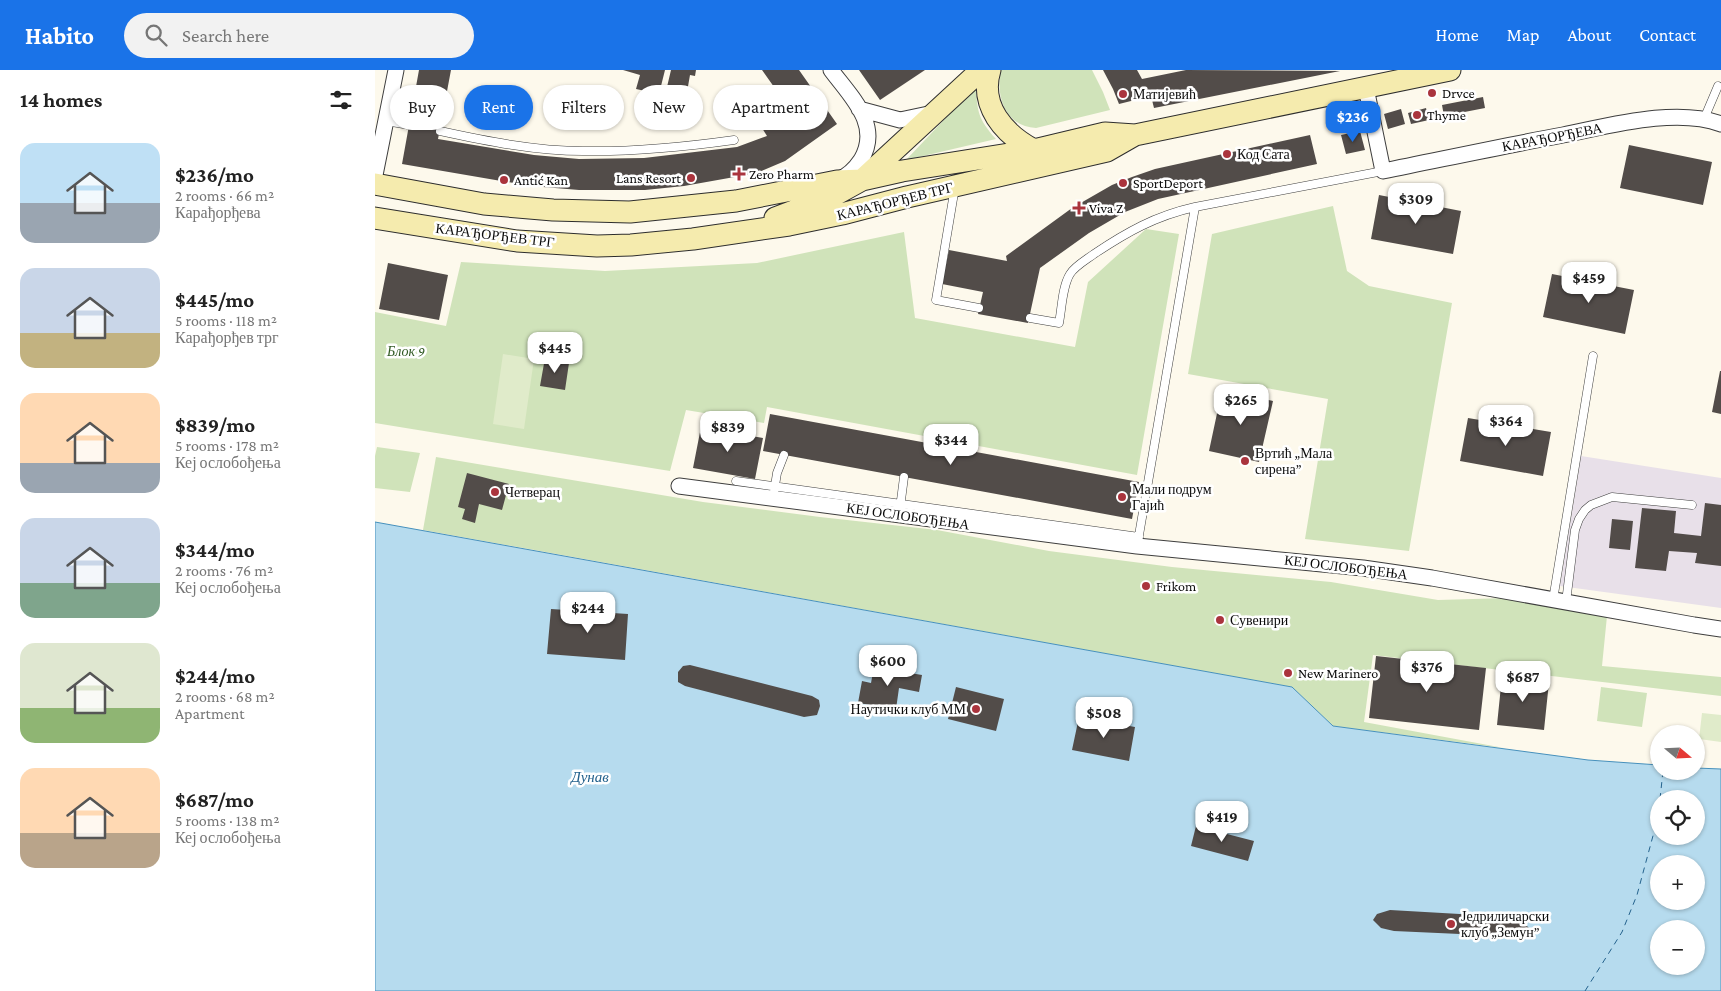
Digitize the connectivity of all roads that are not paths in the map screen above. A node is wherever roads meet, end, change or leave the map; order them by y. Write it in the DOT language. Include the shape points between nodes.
graph roads {
  1 [pos="396,70"];
  2 [pos="831,70"];
  3 [pos="981,70"];
  4 [pos="990,70"];
  5 [pos="1450,70"];
  6 [pos="1718,86"];
  7 [pos="1366,88"];
  8 [pos="859,109"];
  9 [pos="935,113"];
  10 [pos="383,115"];
  11 [pos="1704,119"];
  12 [pos="1721,124"];
  13 [pos="440,131"];
  14 [pos="1135,135"];
  15 [pos="734,140"];
  16 [pos="1034,150"];
  17 [pos="1383,171"];
  18 [pos="375,175"];
  19 [pos="862,180"];
  20 [pos="837,181"];
  21 [pos="375,184"];
  22 [pos="955,186"];
  23 [pos="1195,207"];
  24 [pos="375,218"];
  25 [pos="751,230"];
  26 [pos="979,308"];
  27 [pos="1030,318"];
  28 [pos="1593,356"];
  29 [pos="784,455"];
  30 [pos="904,477"];
  31 [pos="736,481"];
  32 [pos="679,486"];
  33 [pos="774,493"];
  34 [pos="1692,505"];
  35 [pos="900,509"];
  36 [pos="1138,541"];
  37 [pos="1560,601"];
  38 [pos="1721,629"];
  1 -- 10 [label="street"];
  2 -- 8 [label="street"];
  3 -- 9 [label="main road, КАРАЂОРЂЕВ ТРГ"];
  4 -- 16 [label="main road" via="988,93 996,118 1005,131"];
  5 -- 7 [label="main road"];
  6 -- 11 [label="lane"];
  7 -- 14 [label="main road"];
  7 -- 17 [label="street"];
  8 -- 9 [label="street" via="900,120"];
  8 -- 20 [label="street" via="869,134 865,152 855,168"];
  9 -- 19 [label="main road, КАРАЂОРЂЕВ ТРГ"];
  10 -- 18 [label="street"];
  11 -- 12 [label="street, КАРАЂОРЂЕВА"];
  11 -- 17 [label="street, КАРАЂОРЂЕВА" via="1680,117 1599,128"];
  13 -- 15 [label="lane" via="536,148 580,151 681,147"];
  14 -- 16 [label="main road, КАРАЂОРЂЕВ ТРГ" via="1105,133"];
  14 -- 22 [label="main road, КАРАЂОРЂЕВ ТРГ" via="1107,151"];
  16 -- 19 [label="main road, КАРАЂОРЂЕВ ТРГ"];
  17 -- 23 [label="lane, КАРАЂОРЂЕВА"];
  19 -- 20 [label="main road, КАРАЂОРЂЕВ ТРГ"];
  19 -- 25 [label="main road" via="833,196 783,214"];
  20 -- 21 [label="main road, КАРАЂОРЂЕВ ТРГ" via="736,200 606,212 484,204"];
  22 -- 25 [label="main road, КАРАЂОРЂЕВ ТРГ" via="789,226"];
  22 -- 26 [label="lane" via="935,300"];
  23 -- 27 [label="lane" via="1165,214 1136,228 1075,268 1066,282 1059,323"];
  23 -- 36 [label="lane"];
  24 -- 25 [label="main road, КАРАЂОРЂЕВ ТРГ" via="507,240 597,246 684,240"];
  28 -- 37 [label="lane"];
  29 -- 33 [label="lane"];
  30 -- 35 [label="lane"];
  31 -- 33 [label="lane"];
  32 -- 33 [label="street, КЕЈ ОСЛОБОЂЕЊА"];
  33 -- 35 [label="street, КЕЈ ОСЛОБОЂЕЊА"];
  34 -- 37 [label="lane" via="1612,497 1591,505 1579,519 1575,530"];
  35 -- 36 [label="street, КЕЈ ОСЛОБОЂЕЊА"];
  36 -- 37 [label="street, КЕЈ ОСЛОБОЂЕЊА" via="1363,568"];
  37 -- 38 [label="street, КЕЈ ОСЛОБОЂЕЊА"];
}
